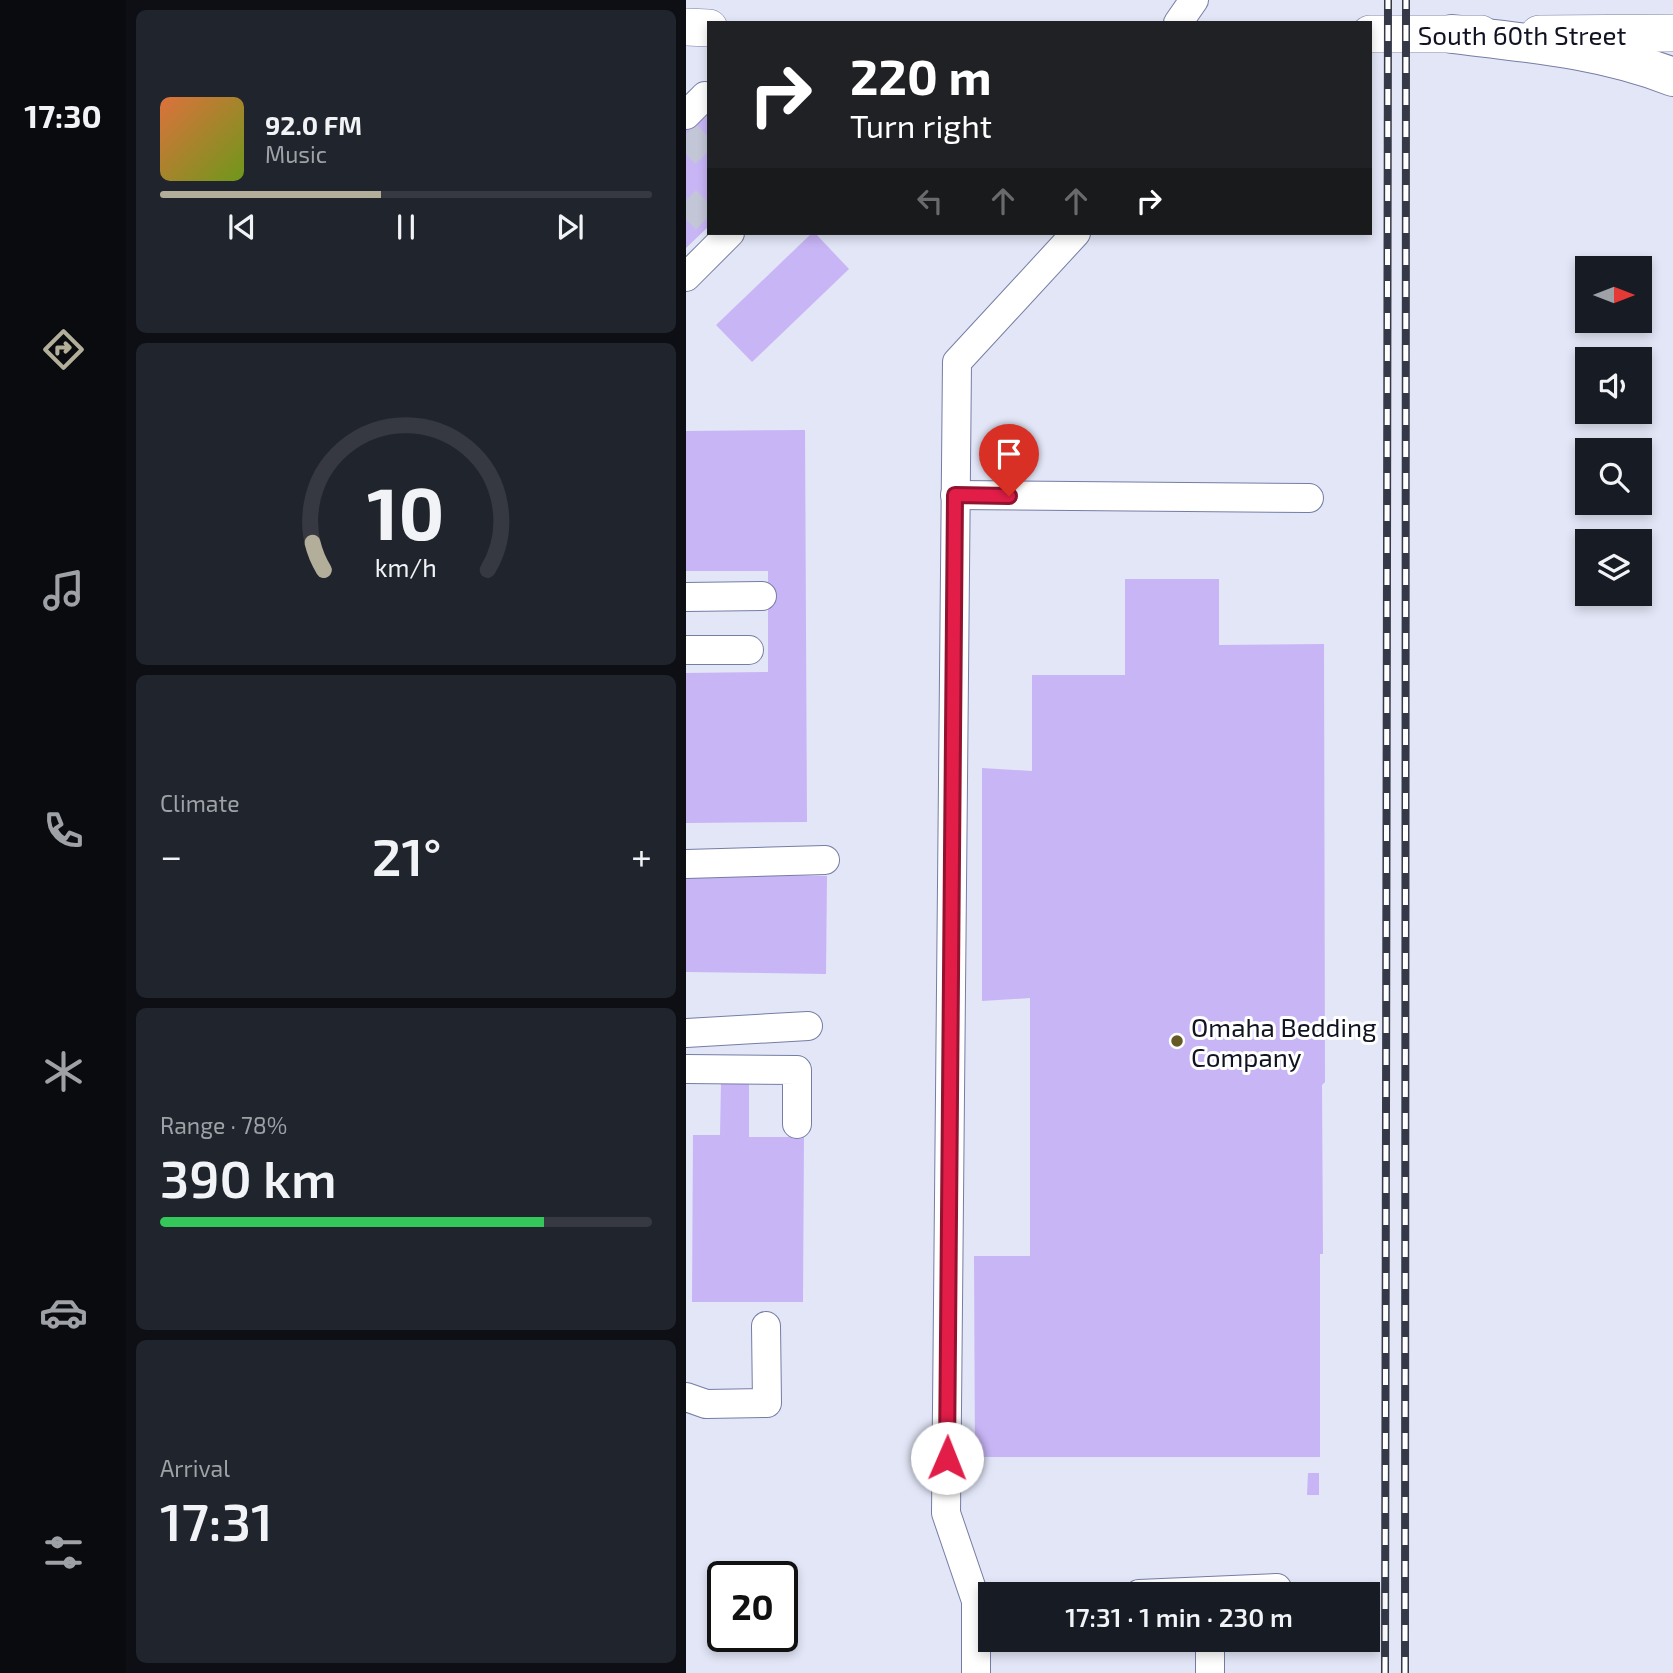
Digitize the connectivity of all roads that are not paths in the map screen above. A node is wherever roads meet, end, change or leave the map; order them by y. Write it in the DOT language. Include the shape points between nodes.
graph roads {
  1 [pos="1194,0"];
  2 [pos="1179,21"];
  3 [pos="686,27"];
  4 [pos="707,28"];
  5 [pos="1673,33"];
  6 [pos="1372,34"];
  7 [pos="1452,34"];
  8 [pos="1673,77"];
  9 [pos="707,98"];
  10 [pos="686,115"];
  11 [pos="725,235"];
  12 [pos="1074,235"];
  13 [pos="689,267"];
  14 [pos="955,495"];
  15 [pos="1309,498"];
  16 [pos="762,596"];
  17 [pos="686,597"];
  18 [pos="686,650"];
  19 [pos="749,650"];
  20 [pos="825,860"];
  21 [pos="686,864"];
  22 [pos="808,1026"];
  23 [pos="686,1033"];
  24 [pos="686,1069"];
  25 [pos="797,1124"];
  26 [pos="766,1325"];
  27 [pos="686,1397"];
  28 [pos="978,1588"];
  29 [pos="978,1652"];
  30 [pos="1210,1652"];
  31 [pos="976,1673"];
  32 [pos="1210,1673"];
  1 -- 2 [label="lane"];
  3 -- 4 [label="main road"];
  5 -- 7 [label="main road, South 60th Street"];
  6 -- 7 [label="main road, South 60th Street"];
  7 -- 8 [label="highway" via="1607,55"];
  9 -- 10 [label="lane"];
  11 -- 13 [label="lane"];
  12 -- 14 [label="lane" via="957,362"];
  14 -- 15 [label="lane"];
  14 -- 28 [label="lane" via="946,1513"];
  16 -- 17 [label="lane"];
  18 -- 19 [label="lane"];
  20 -- 21 [label="lane"];
  22 -- 23 [label="lane"];
  24 -- 25 [label="lane" via="797,1070"];
  26 -- 27 [label="lane" via="767,1403 706,1404"];
  29 -- 31 [label="lane"];
  30 -- 32 [label="lane"];
}
